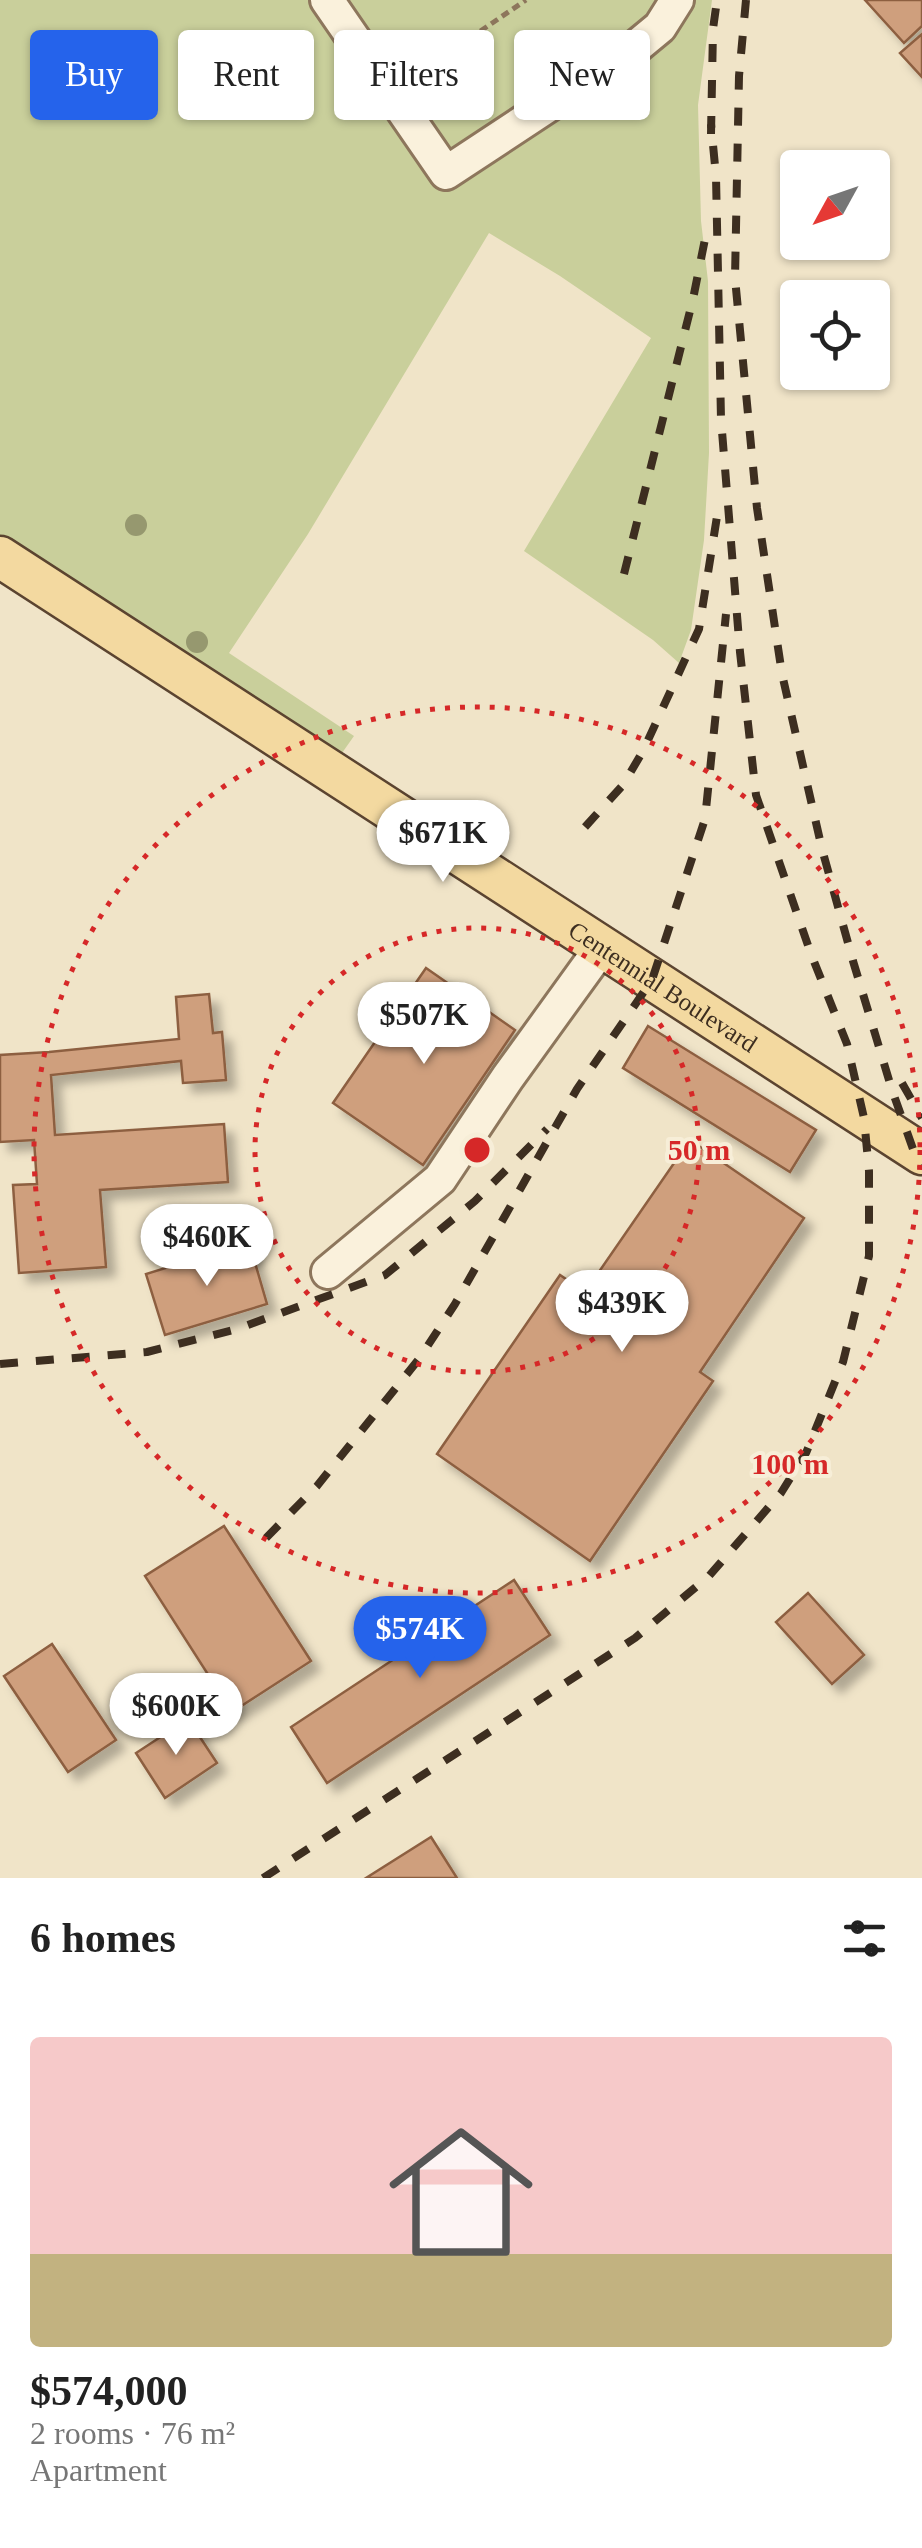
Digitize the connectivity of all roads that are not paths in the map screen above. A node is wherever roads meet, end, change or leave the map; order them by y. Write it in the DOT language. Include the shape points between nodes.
graph roads {
  1 [pos="327,0"];
  2 [pos="677,0"];
  3 [pos="0,558"];
  4 [pos="602,947"];
  5 [pos="922,1154"];
  6 [pos="328,1272"];
  1 -- 2 [label="lane" via="446,173 632,51 660,27"];
  3 -- 4 [label="main road, Centennial Boulevard"];
  4 -- 5 [label="main road, Centennial Boulevard"];
  4 -- 6 [label="lane" via="440,1179"];
}
